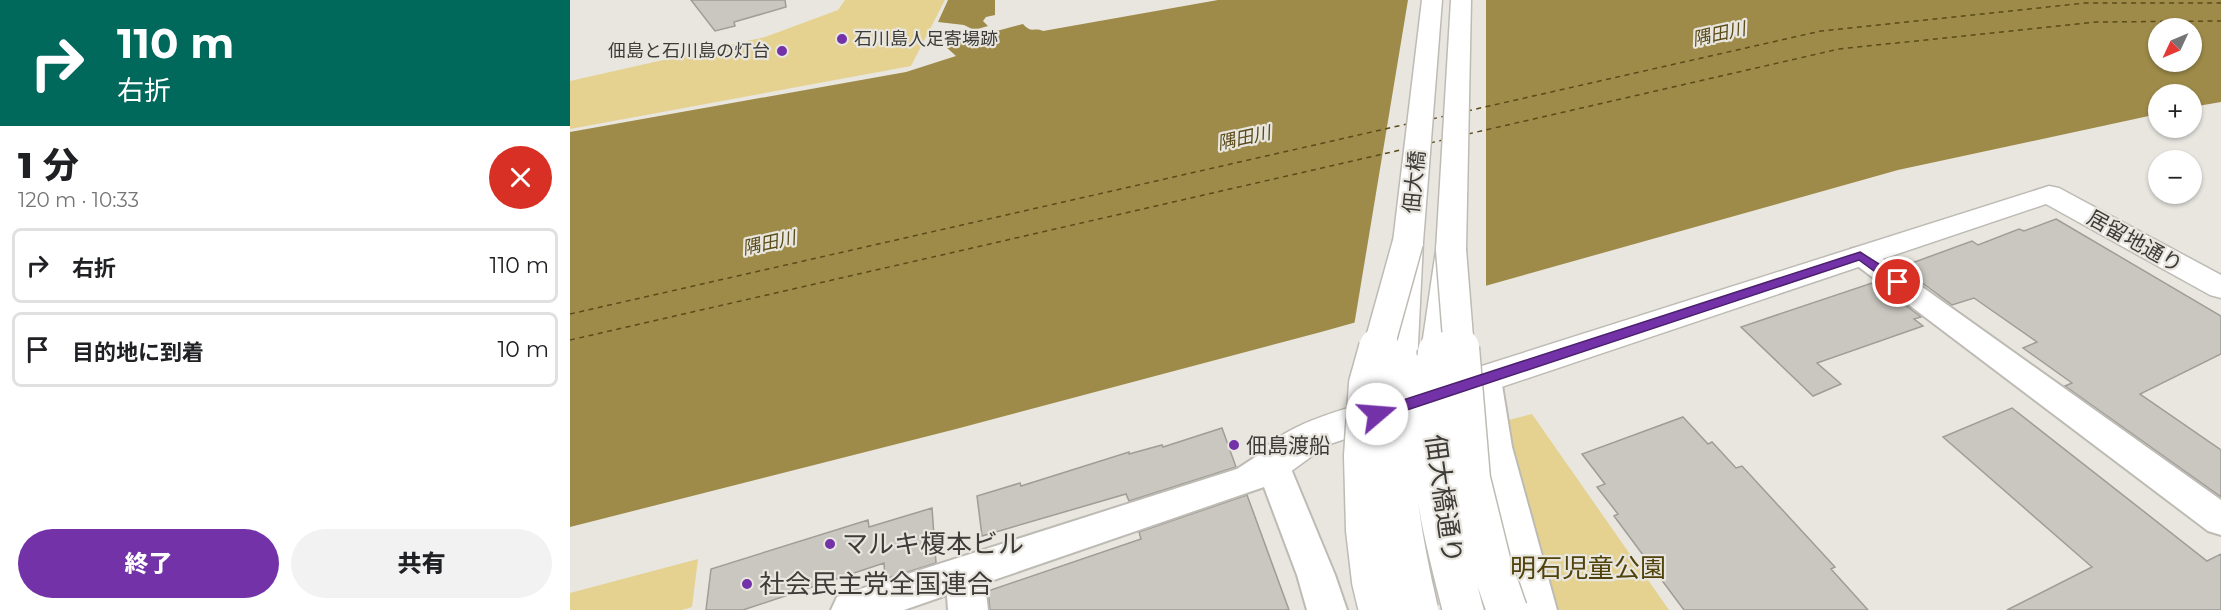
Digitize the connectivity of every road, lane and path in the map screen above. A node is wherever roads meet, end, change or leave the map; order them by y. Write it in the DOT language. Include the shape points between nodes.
graph roads {
  1 [pos="1432,0"];
  2 [pos="1461,0"];
  3 [pos="1407,242"];
  4 [pos="1451,250"];
  5 [pos="1860,255"];
  6 [pos="2221,288"];
  7 [pos="1438,352"];
  8 [pos="1399,364"];
  9 [pos="1485,379"];
  10 [pos="1272,464"];
  11 [pos="2221,520"];
  12 [pos="966,592"];
  13 [pos="851,610"];
  14 [pos="1327,610"];
  15 [pos="1379,610"];
  16 [pos="1418,610"];
  17 [pos="1463,610"];
  18 [pos="1507,610"];
  19 [pos="1537,610"];
  1 -- 3 [label="main road, 佃大橋"];
  2 -- 4 [label="main road, 佃大橋"];
  3 -- 8 [label="main road, 佃大橋, bridge"];
  3 -- 15 [label="main road, bridge" via="1368,395 1364,456 1366,530"];
  4 -- 7 [label="main road, 佃大橋, bridge"];
  4 -- 18 [label="main road, bridge" via="1470,479"];
  5 -- 6 [label="main road, 居留地通り" via="2049,194"];
  5 -- 9 [label="main road"];
  5 -- 11 [label="street"];
  7 -- 17 [label="main road, 佃大橋通り, bridge" via="1433,421 1435,481"];
  8 -- 16 [label="main road, 佃大橋通り, bridge" via="1395,482 1400,527"];
  9 -- 10 [label="main road" via="1313,435"];
  9 -- 19 [label="street" via="1495,447"];
  10 -- 12 [label="street" via="1249,479"];
  10 -- 14 [label="street"];
  12 -- 13 [label="street"];
}
